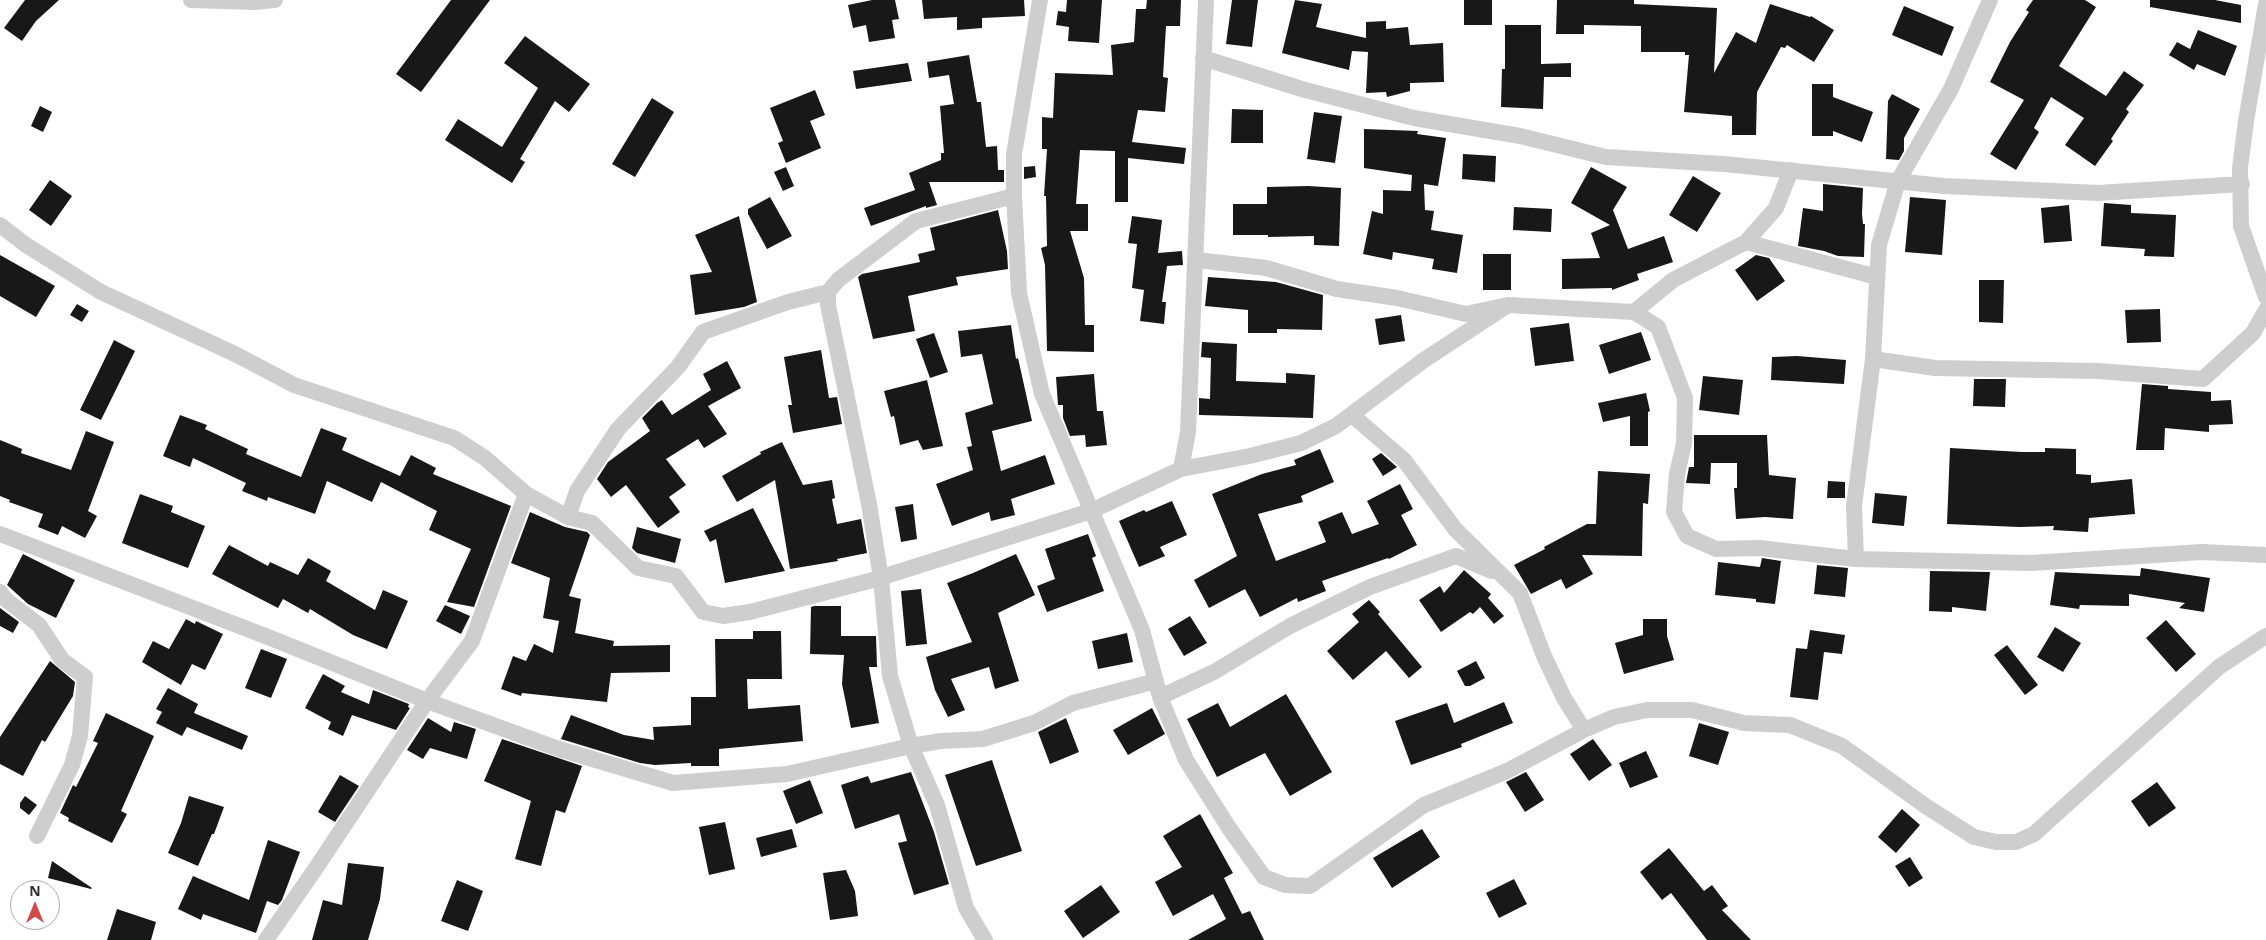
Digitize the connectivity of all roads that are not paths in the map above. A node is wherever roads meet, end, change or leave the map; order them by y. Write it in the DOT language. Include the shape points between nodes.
graph roads {
  1 [pos="191,0"];
  2 [pos="275,0"];
  3 [pos="1040,0"];
  4 [pos="1206,0"];
  5 [pos="1990,0"];
  6 [pos="2266,4"];
  7 [pos="1203,58"];
  8 [pos="1791,170"];
  9 [pos="1898,181"];
  10 [pos="2242,184"];
  11 [pos="1014,196"];
  12 [pos="0,225"];
  13 [pos="1746,242"];
  14 [pos="1197,260"];
  15 [pos="1877,276"];
  16 [pos="828,292"];
  17 [pos="2266,297"];
  18 [pos="1508,305"];
  19 [pos="2266,310"];
  20 [pos="1634,312"];
  21 [pos="1873,359"];
  22 [pos="1352,415"];
  23 [pos="1181,469"];
  24 [pos="526,494"];
  25 [pos="1091,511"];
  26 [pos="568,517"];
  27 [pos="0,534"];
  28 [pos="2266,556"];
  29 [pos="1856,559"];
  30 [pos="1500,575"];
  31 [pos="881,578"];
  32 [pos="0,592"];
  33 [pos="2266,636"];
  34 [pos="1156,681"];
  35 [pos="1160,697"];
  36 [pos="427,702"];
  37 [pos="1584,730"];
  38 [pos="911,746"];
  39 [pos="37,836"];
  40 [pos="266,940"];
  41 [pos="985,940"];
  1 -- 2 [label="street"];
  3 -- 11 [label="street" via="1014,154"];
  4 -- 7 [label="street"];
  5 -- 9 [label="street" via="1951,89"];
  6 -- 10 [label="street" via="2246,121 2240,168"];
  7 -- 8 [label="street" via="1306,90 1414,118 1520,136 1606,157"];
  7 -- 14 [label="street"];
  8 -- 9 [label="street"];
  8 -- 13 [label="street" via="1776,208"];
  9 -- 10 [label="street" via="2098,193"];
  9 -- 15 [label="street" via="1879,245"];
  10 -- 17 [label="street" via="2240,226"];
  11 -- 16 [label="street" via="916,221 838,280"];
  11 -- 25 [label="street" via="1019,293 1042,394"];
  12 -- 24 [label="street" via="101,292 294,385 454,438 485,458"];
  13 -- 15 [label="street"];
  13 -- 20 [label="street" via="1673,280"];
  14 -- 18 [label="street" via="1266,268 1337,289 1397,298 1466,314"];
  14 -- 23 [label="street" via="1188,432"];
  15 -- 21 [label="street"];
  16 -- 26 [label="street" via="788,302 703,332 678,367 618,429 577,491"];
  16 -- 31 [label="street"];
  18 -- 20 [label="street"];
  18 -- 22 [label="street" via="1424,360"];
  19 -- 21 [label="street" via="2253,333 2203,379 2098,371 1935,368"];
  20 -- 29 [label="street" via="1658,327 1685,398 1684,443 1674,512 1686,536 1716,549 1759,548"];
  21 -- 29 [label="street" via="1854,506"];
  22 -- 23 [label="street" via="1301,443"];
  22 -- 30 [label="street" via="1404,460 1455,529"];
  23 -- 25 [label="street"];
  24 -- 26 [label="street"];
  24 -- 36 [label="street" via="472,641"];
  25 -- 31 [label="street"];
  25 -- 34 [label="street" via="1142,630"];
  26 -- 31 [label="street" via="592,523 638,568 676,576 703,612 723,616"];
  27 -- 36 [label="street"];
  28 -- 29 [label="street" via="2202,552 2030,562"];
  30 -- 35 [label="street" via="1456,556 1370,587 1290,626 1214,672"];
  30 -- 37 [label="street" via="1520,593 1544,656"];
  31 -- 38 [label="street" via="890,676"];
  32 -- 39 [label="street" via="39,624 62,660 85,677 80,736 72,766"];
  33 -- 37 [label="street" via="2219,667 2034,834 2016,842 1974,837 1842,746 1790,725 1744,723 1692,710 1647,710 1614,717"];
  34 -- 35 [label="street"];
  34 -- 38 [label="street" via="1073,703 1034,723 983,739"];
  35 -- 37 [label="street" via="1186,760 1230,828 1264,877 1285,885 1310,886 1424,805 1508,771"];
  36 -- 38 [label="street" via="559,749 673,783 787,774"];
  36 -- 40 [label="street"];
  38 -- 41 [label="street" via="937,805 966,908"];
}
